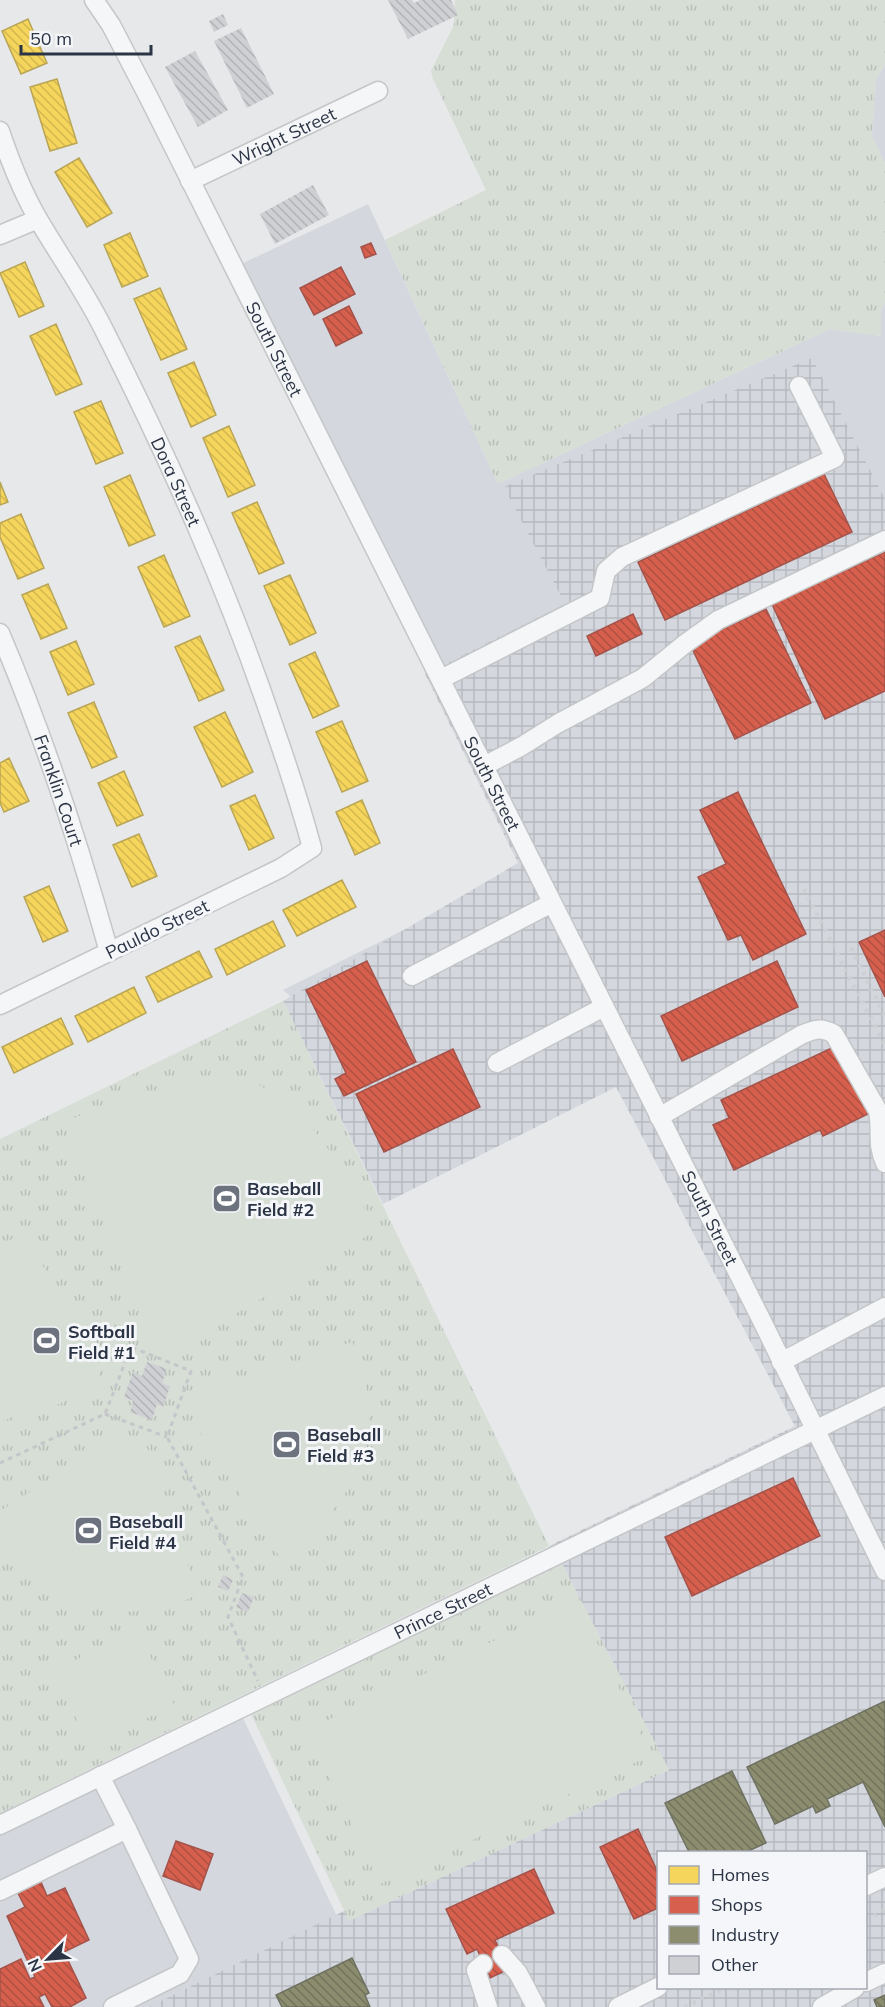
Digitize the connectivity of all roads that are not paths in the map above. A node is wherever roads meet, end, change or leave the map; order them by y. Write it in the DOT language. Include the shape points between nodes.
graph roads {
  1 [pos="94,0"];
  2 [pos="378,91"];
  3 [pos="0,131"];
  4 [pos="190,181"];
  5 [pos="38,219"];
  6 [pos="0,235"];
  7 [pos="799,386"];
  8 [pos="885,540"];
  9 [pos="0,633"];
  10 [pos="441,679"];
  11 [pos="484,766"];
  12 [pos="312,848"];
  13 [pos="552,903"];
  14 [pos="109,952"];
  15 [pos="412,976"];
  16 [pos="0,1005"];
  17 [pos="603,1007"];
  18 [pos="496,1063"];
  19 [pos="659,1117"];
  20 [pos="885,1162"];
  21 [pos="885,1307"];
  22 [pos="781,1362"];
  23 [pos="885,1396"];
  24 [pos="815,1430"];
  25 [pos="885,1571"];
  26 [pos="100,1776"];
  27 [pos="0,1825"];
  28 [pos="127,1829"];
  29 [pos="885,1877"];
  30 [pos="867,1886"];
  31 [pos="0,1891"];
  32 [pos="502,1955"];
  33 [pos="483,1964"];
  34 [pos="885,1973"];
  35 [pos="867,1982"];
  36 [pos="657,1988"];
  37 [pos="853,1989"];
  38 [pos="113,2007"];
  39 [pos="488,2007"];
  40 [pos="536,2007"];
  41 [pos="618,2007"];
  42 [pos="822,2007"];
  1 -- 4 [label="street, South Street" via="111,25"];
  2 -- 4 [label="street, Wright Street"];
  3 -- 5 [label="street, Dora Street"];
  4 -- 10 [label="street, South Street"];
  5 -- 6 [label="street"];
  5 -- 12 [label="street, Dora Street" via="100,322 196,522 250,654"];
  7 -- 10 [label="street" via="835,458 622,557 606,571 600,598"];
  8 -- 11 [label="street" via="718,621 643,678"];
  9 -- 14 [label="street, Franklin Court" via="70,822"];
  10 -- 11 [label="street, South Street"];
  11 -- 13 [label="street, South Street"];
  12 -- 14 [label="street, Pauldo Street" via="281,868"];
  13 -- 15 [label="street"];
  13 -- 17 [label="street, South Street"];
  14 -- 16 [label="street, Pauldo Street"];
  17 -- 18 [label="street"];
  17 -- 19 [label="street, South Street"];
  19 -- 20 [label="street" via="801,1035 824,1028 834,1034 878,1111 878,1146"];
  19 -- 22 [label="street, South Street"];
  21 -- 22 [label="street"];
  22 -- 24 [label="street, South Street"];
  23 -- 24 [label="street, Prince Street"];
  24 -- 25 [label="street, South Street"];
  24 -- 26 [label="street, Prince Street"];
  26 -- 27 [label="street, Prince Street"];
  26 -- 28 [label="street"];
  28 -- 31 [label="street"];
  28 -- 38 [label="street" via="189,1959 180,1974"];
  29 -- 30 [label="street"];
  32 -- 40 [label="street" via="518,1973"];
  33 -- 39 [label="street" via="476,1970"];
  34 -- 35 [label="street"];
  36 -- 41 [label="street"];
  37 -- 42 [label="street"];
}
